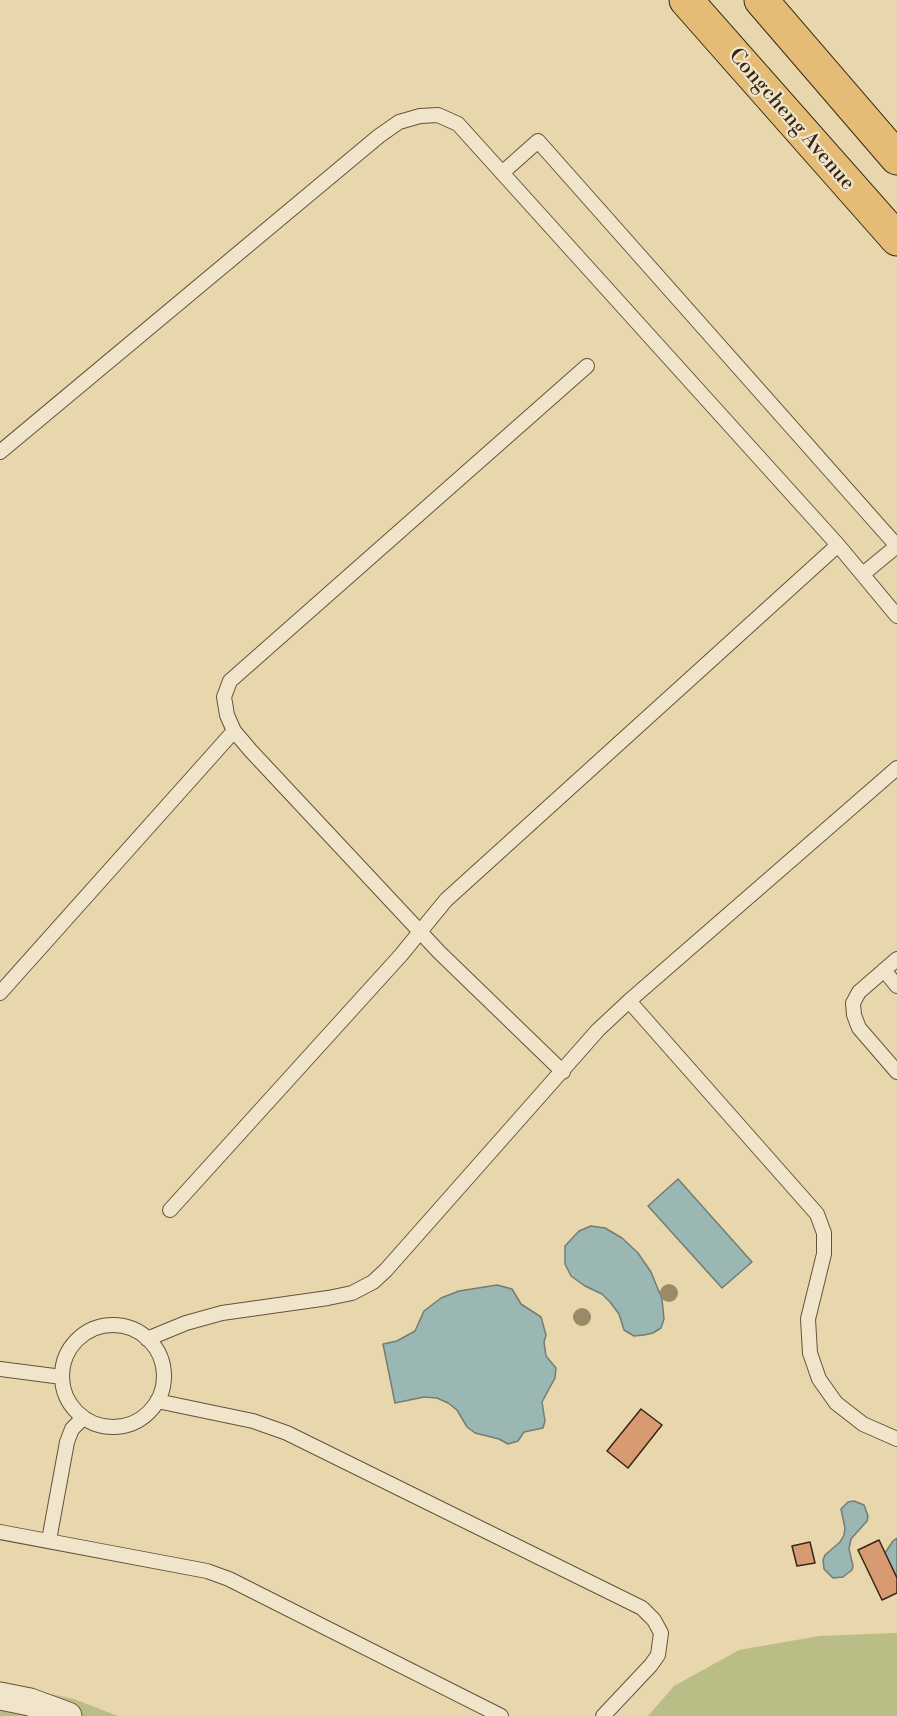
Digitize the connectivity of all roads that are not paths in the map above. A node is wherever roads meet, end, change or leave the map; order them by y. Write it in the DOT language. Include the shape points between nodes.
graph roads {
  1 [pos="686,0"];
  2 [pos="761,0"];
  3 [pos="897,158"];
  4 [pos="502,173"];
  5 [pos="897,239"];
  6 [pos="587,366"];
  7 [pos="0,452"];
  8 [pos="838,545"];
  9 [pos="863,574"];
  10 [pos="897,616"];
  11 [pos="234,731"];
  12 [pos="897,768"];
  13 [pos="420,931"];
  14 [pos="897,959"];
  15 [pos="884,970"];
  16 [pos="897,986"];
  17 [pos="0,993"];
  18 [pos="629,1001"];
  19 [pos="563,1072"];
  20 [pos="897,1072"];
  21 [pos="170,1210"];
  22 [pos="147,1339"];
  23 [pos="0,1369"];
  24 [pos="62,1377"];
  25 [pos="157,1401"];
  26 [pos="83,1418"];
  27 [pos="897,1438"];
  28 [pos="0,1532"];
  29 [pos="48,1540"];
  30 [pos="0,1696"];
  31 [pos="68,1716"];
  32 [pos="501,1716"];
  33 [pos="603,1716"];
  1 -- 5 [label="highway, Congcheng Avenue"];
  2 -- 3 [label="highway"];
  4 -- 7 [label="lane" via="458,124 438,115 399,122"];
  4 -- 8 [label="lane"];
  4 -- 9 [label="lane" via="538,141 897,546"];
  6 -- 11 [label="lane" via="230,681 224,697"];
  8 -- 9 [label="lane"];
  8 -- 13 [label="lane" via="446,900"];
  9 -- 10 [label="lane"];
  11 -- 13 [label="lane"];
  11 -- 17 [label="lane"];
  12 -- 18 [label="lane"];
  13 -- 19 [label="lane"];
  13 -- 21 [label="lane"];
  14 -- 15 [label="lane"];
  15 -- 16 [label="lane"];
  15 -- 20 [label="lane" via="859,992 854,1015 860,1028"];
  18 -- 19 [label="lane"];
  18 -- 27 [label="lane" via="817,1214 824,1233 824,1254 808,1319 810,1353 819,1379 836,1403 863,1424"];
  19 -- 22 [label="lane" via="373,1282 352,1293 186,1323"];
  22 -- 24 [label="lane" via="128,1328 96,1328 71,1347"];
  22 -- 25 [label="lane" via="162,1360 164,1376"];
  23 -- 24 [label="lane"];
  24 -- 26 [label="lane" via="71,1407"];
  25 -- 26 [label="lane" via="142,1418 128,1425 112,1428"];
  25 -- 33 [label="lane" via="253,1420 287,1433 642,1608 660,1633 658,1655"];
  26 -- 29 [label="lane" via="72,1429 67,1442"];
  28 -- 29 [label="lane"];
  29 -- 32 [label="lane" via="207,1571 229,1579"];
  30 -- 31 [label="street"];
}
